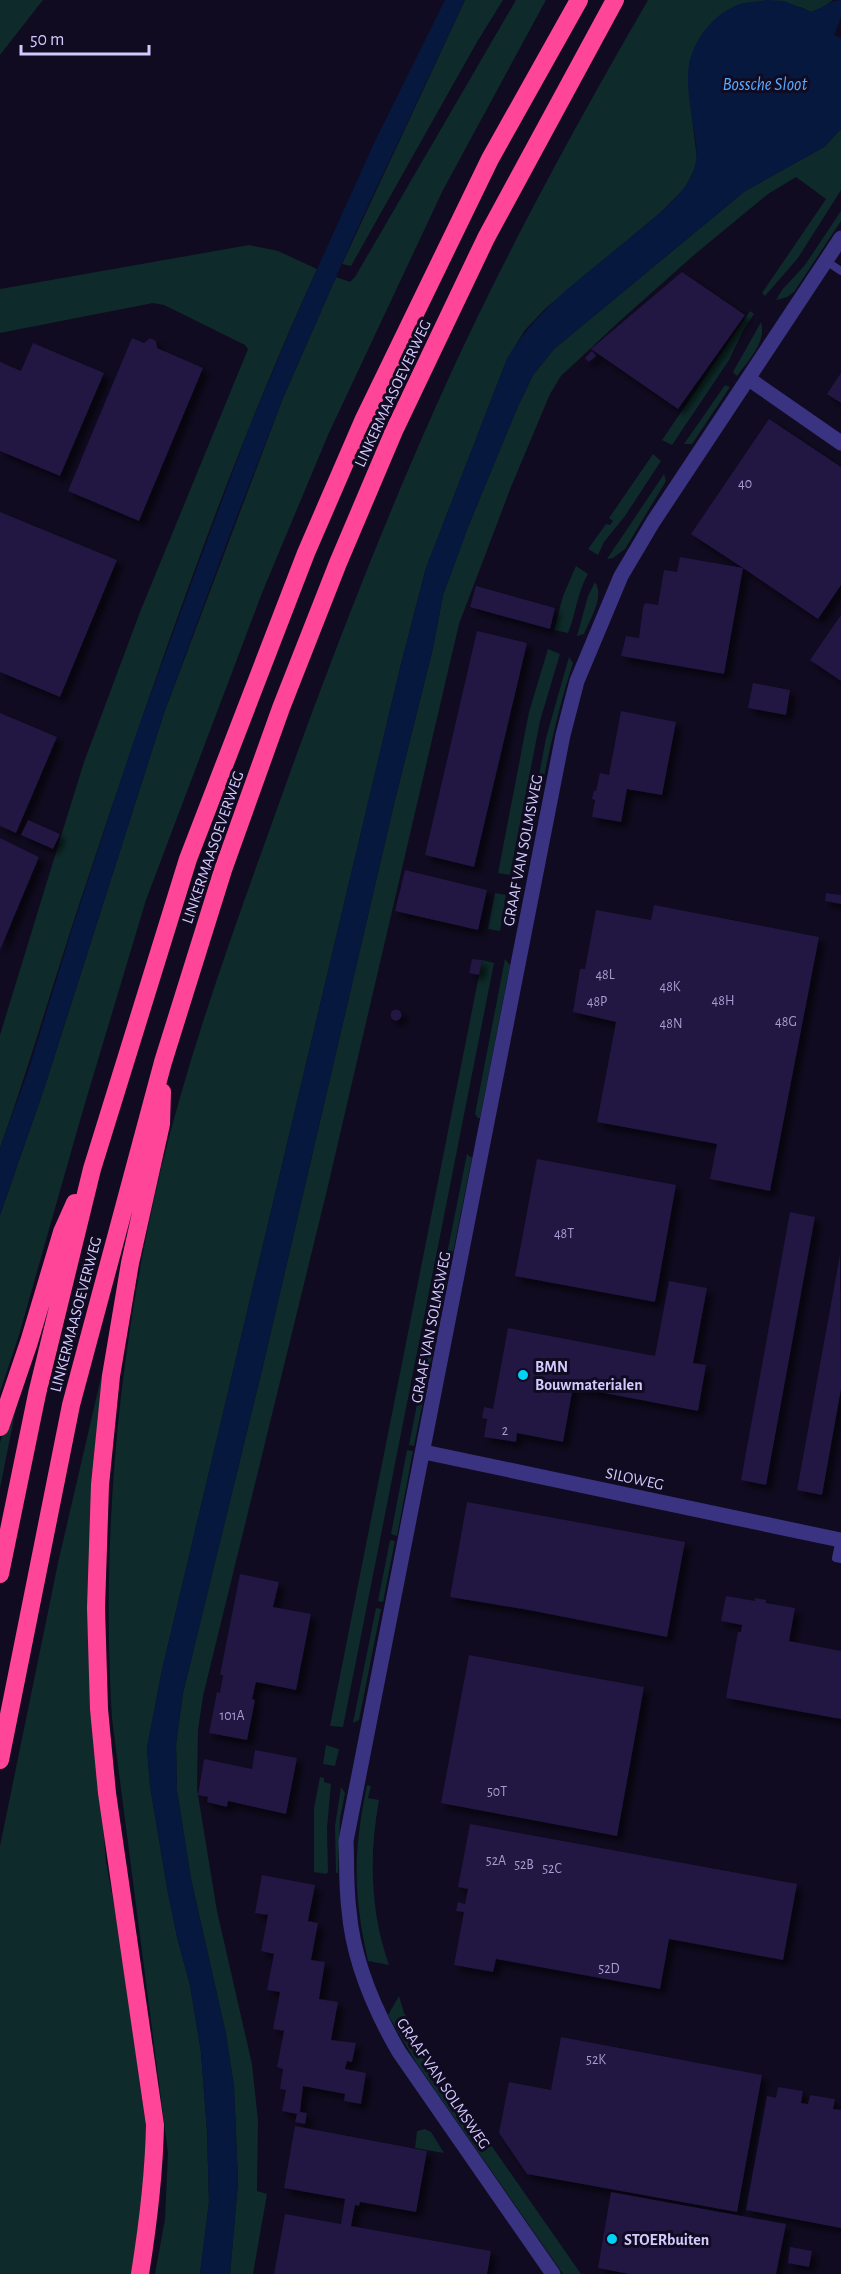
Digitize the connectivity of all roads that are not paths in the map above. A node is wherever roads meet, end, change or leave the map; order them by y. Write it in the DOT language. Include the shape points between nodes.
graph roads {
  1 [pos="579,0"];
  2 [pos="615,0"];
  3 [pos="841,238"];
  4 [pos="826,261"];
  5 [pos="841,272"];
  6 [pos="749,379"];
  7 [pos="841,443"];
  8 [pos="163,1062"];
  9 [pos="92,1169"];
  10 [pos="0,1427"];
  11 [pos="424,1452"];
  12 [pos="840,1537"];
  13 [pos="841,1559"];
  14 [pos="0,1574"];
  15 [pos="0,1760"];
  16 [pos="140,2274"];
  17 [pos="553,2274"];
  1 -- 9 [label="highway, LINKERMAASOEVERWEG" via="490,159 363,421 306,553 188,859"];
  2 -- 8 [label="highway, LINKERMAASOEVERWEG" via="486,238 394,431 281,708 223,870"];
  3 -- 4 [label="street, GRAAF VAN SOLMSWEG"];
  4 -- 5 [label="lane"];
  4 -- 6 [label="street, GRAAF VAN SOLMSWEG"];
  6 -- 7 [label="street"];
  6 -- 11 [label="street, GRAAF VAN SOLMSWEG" via="621,576 577,681"];
  8 -- 15 [label="highway, LINKERMAASOEVERWEG" via="71,1405"];
  8 -- 16 [label="highway" via="161,1124 130,1263 111,1376 100,1485 96,1608 99,1709 107,1793 155,2125 151,2208"];
  9 -- 10 [label="highway" via="62,1232"];
  9 -- 14 [label="highway, LINKERMAASOEVERWEG" via="37,1394"];
  11 -- 12 [label="street, SILOWEG"];
  11 -- 17 [label="street, GRAAF VAN SOLMSWEG" via="346,1841 349,1912 359,1963 383,2024"];
  12 -- 13 [label="lane, SILOWEG" via="836,1558"];
}
